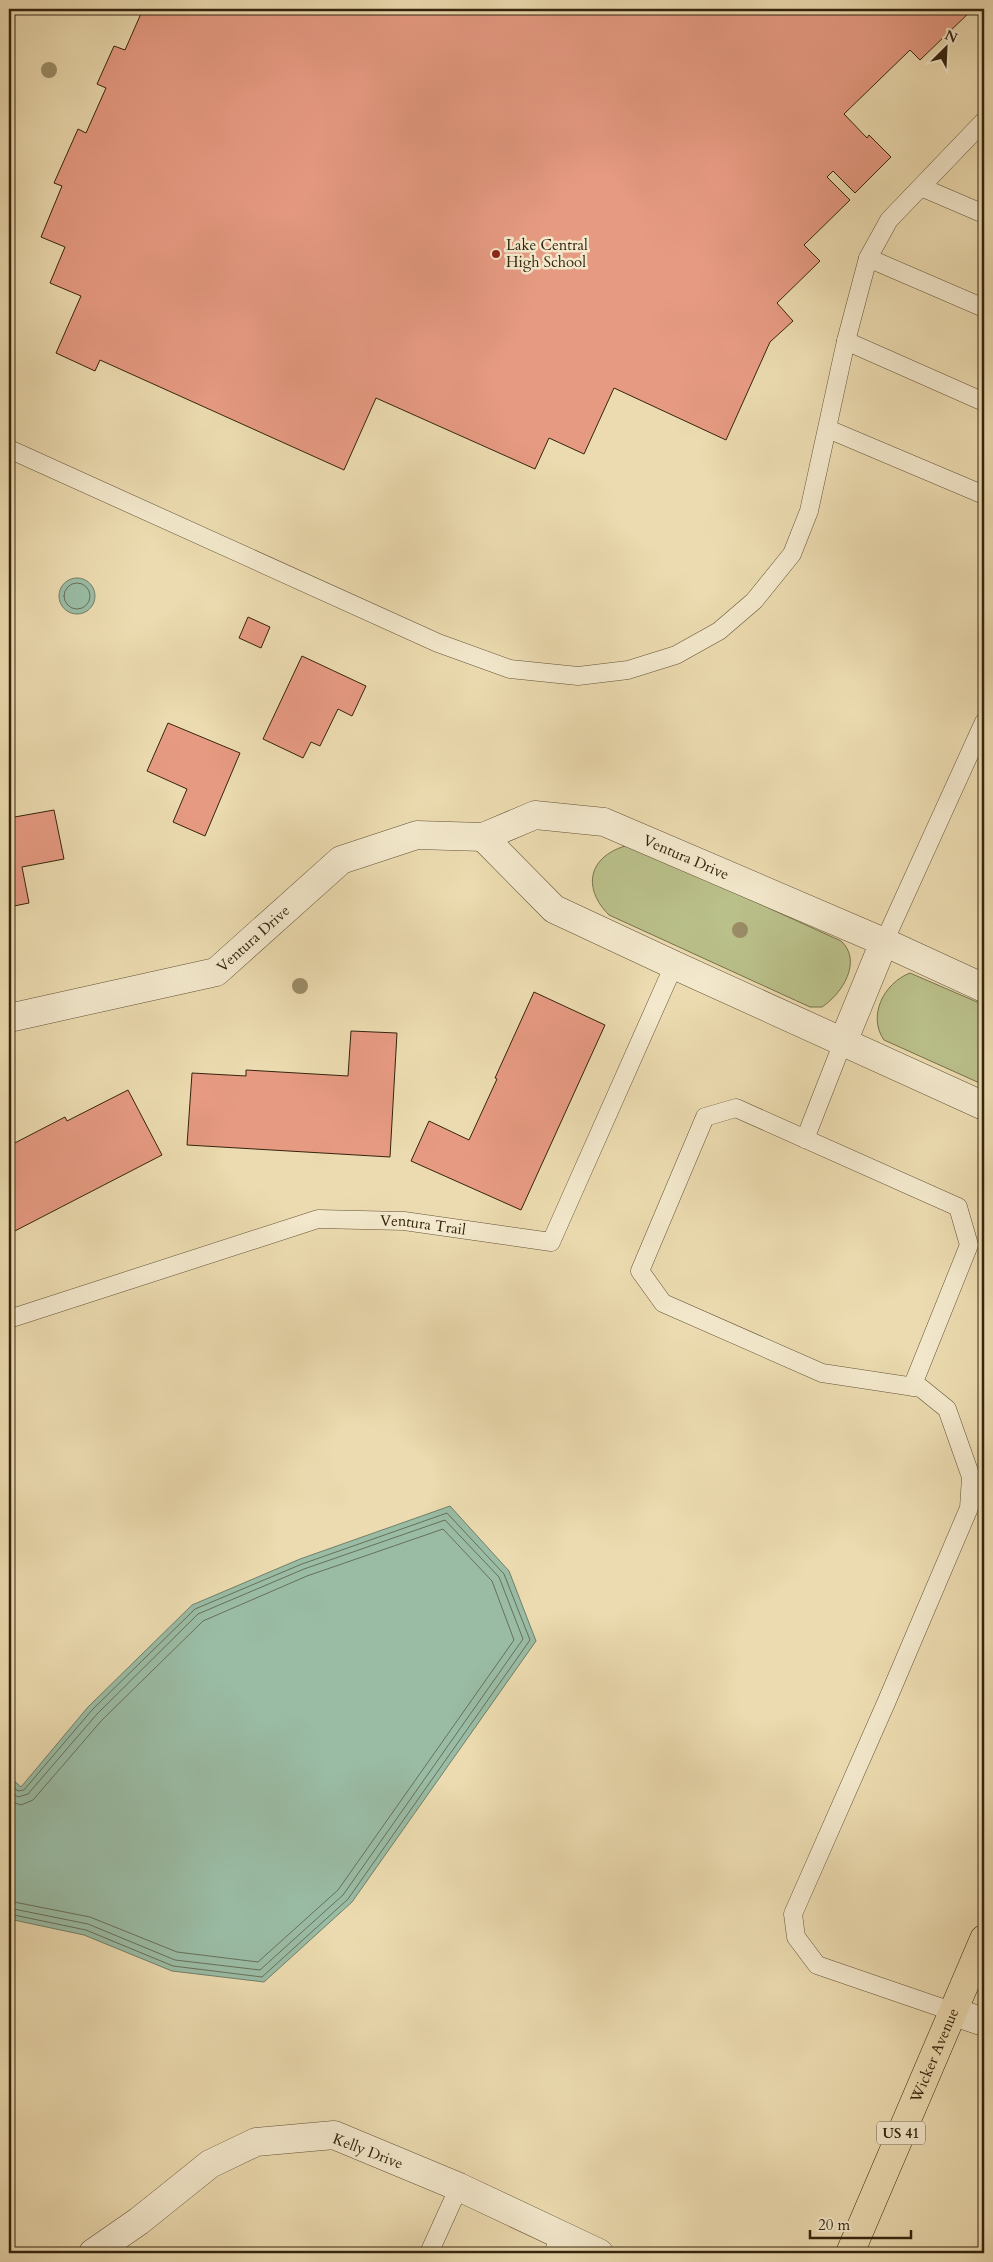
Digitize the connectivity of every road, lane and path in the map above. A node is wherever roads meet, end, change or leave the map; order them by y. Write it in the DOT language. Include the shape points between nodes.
graph roads {
  1 [pos="984,121"];
  2 [pos="921,187"];
  3 [pos="984,214"];
  4 [pos="868,258"];
  5 [pos="984,308"];
  6 [pos="846,341"];
  7 [pos="984,402"];
  8 [pos="828,429"];
  9 [pos="9,449"];
  10 [pos="984,494"];
  11 [pos="984,722"];
  12 [pos="979,748"];
  13 [pos="483,837"];
  14 [pos="884,942"];
  15 [pos="674,965"];
  16 [pos="984,988"];
  17 [pos="9,1018"];
  18 [pos="843,1042"];
  19 [pos="984,1106"];
  20 [pos="805,1139"];
  21 [pos="9,1319"];
  22 [pos="912,1387"];
  23 [pos="984,1940"];
  24 [pos="954,2012"];
  25 [pos="984,2022"];
  26 [pos="459,2188"];
  27 [pos="557,2244"];
  28 [pos="93,2253"];
  29 [pos="429,2253"];
  30 [pos="599,2253"];
  31 [pos="850,2253"];
  1 -- 2 [label="lane"];
  2 -- 3 [label="lane"];
  2 -- 4 [label="lane" via="889,220"];
  4 -- 5 [label="lane"];
  4 -- 6 [label="lane"];
  6 -- 7 [label="lane"];
  6 -- 8 [label="lane"];
  8 -- 9 [label="lane" via="809,511 792,554 754,601 719,631 676,655 628,670 578,676 510,669 438,643"];
  8 -- 10 [label="lane"];
  11 -- 12 [label="lane"];
  12 -- 14 [label="lane"];
  13 -- 14 [label="street, Ventura Drive" via="535,815 604,822"];
  13 -- 15 [label="street" via="554,908"];
  13 -- 17 [label="street, Ventura Drive" via="417,835 341,860 216,972"];
  14 -- 16 [label="street, Ventura Drive"];
  14 -- 18 [label="street"];
  15 -- 18 [label="street"];
  15 -- 21 [label="lane, Ventura Trail" via="551,1242 404,1220 318,1219"];
  18 -- 19 [label="street"];
  18 -- 20 [label="lane"];
  20 -- 22 [label="lane" via="958,1207 969,1245"];
  20 -- 22 [label="lane" via="736,1108 705,1117 640,1271 663,1303 822,1373"];
  22 -- 24 [label="lane" via="921,1388 947,1409 971,1477 969,1508 792,1914 796,1937 817,1965"];
  23 -- 24 [label="highway, Wicker Avenue / US 41"];
  24 -- 25 [label="street"];
  24 -- 31 [label="highway, Wicker Avenue / US 41"];
  26 -- 27 [label="street, Kelly Drive"];
  26 -- 28 [label="street, Kelly Drive" via="334,2135 256,2142 210,2164"];
  26 -- 29 [label="lane"];
  27 -- 30 [label="street, Kelly Drive"];
}
